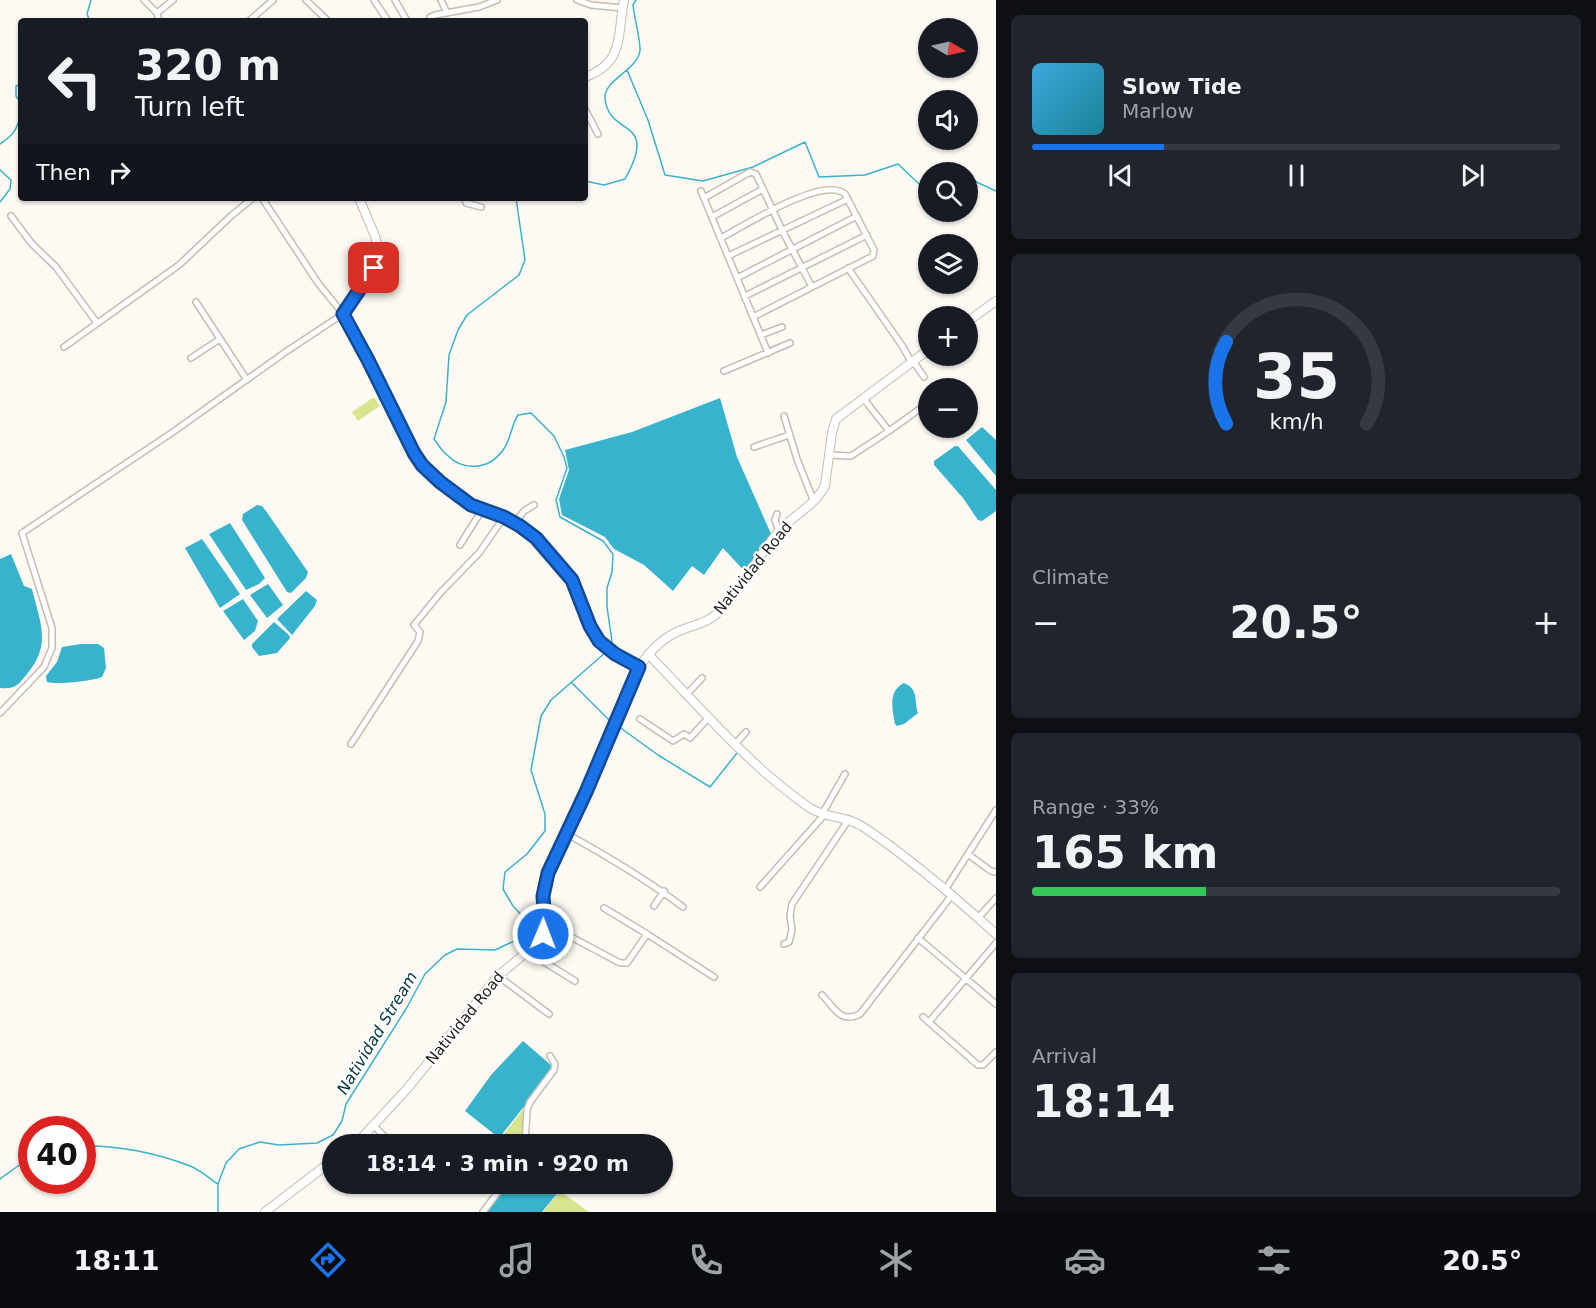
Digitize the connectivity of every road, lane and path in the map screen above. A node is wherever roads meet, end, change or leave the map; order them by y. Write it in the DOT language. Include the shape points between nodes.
graph roads {
  1 [pos="144,0"];
  2 [pos="173,0"];
  3 [pos="273,0"];
  4 [pos="306,0"];
  5 [pos="374,0"];
  6 [pos="395,0"];
  7 [pos="441,0"];
  8 [pos="497,0"];
  9 [pos="577,0"];
  10 [pos="623,4"];
  11 [pos="157,13"];
  12 [pos="447,13"];
  13 [pos="158,18"];
  14 [pos="252,18"];
  15 [pos="325,18"];
  16 [pos="386,18"];
  17 [pos="404,18"];
  18 [pos="431,18"];
  19 [pos="588,76"];
  20 [pos="588,115"];
  21 [pos="598,134"];
  22 [pos="763,189"];
  23 [pos="701,191"];
  24 [pos="704,198"];
  25 [pos="848,199"];
  26 [pos="249,201"];
  27 [pos="263,201"];
  28 [pos="360,201"];
  29 [pos="466,201"];
  30 [pos="481,207"];
  31 [pos="773,211"];
  32 [pos="11,216"];
  33 [pos="857,216"];
  34 [pos="712,217"];
  35 [pos="782,230"];
  36 [pos="867,235"];
  37 [pos="721,238"];
  38 [pos="792,249"];
  39 [pos="728,256"];
  40 [pos="802,267"];
  41 [pos="848,268"];
  42 [pos="737,278"];
  43 [pos="812,287"];
  44 [pos="745,296"];
  45 [pos="996,301"];
  46 [pos="196,302"];
  47 [pos="343,314"];
  48 [pos="978,314"];
  49 [pos="753,317"];
  50 [pos="97,323"];
  51 [pos="782,327"];
  52 [pos="761,334"];
  53 [pos="220,339"];
  54 [pos="790,344"];
  55 [pos="64,347"];
  56 [pos="768,352"];
  57 [pos="191,358"];
  58 [pos="918,358"];
  59 [pos="912,362"];
  60 [pos="724,371"];
  61 [pos="924,377"];
  62 [pos="247,380"];
  63 [pos="863,397"];
  64 [pos="918,410"];
  65 [pos="784,416"];
  66 [pos="889,431"];
  67 [pos="789,435"];
  68 [pos="754,447"];
  69 [pos="829,455"];
  70 [pos="814,502"];
  71 [pos="534,505"];
  72 [pos="482,510"];
  73 [pos="777,514"];
  74 [pos="504,517"];
  75 [pos="515,523"];
  76 [pos="779,531"];
  77 [pos="460,545"];
  78 [pos="648,654"];
  79 [pos="639,667"];
  80 [pos="702,678"];
  81 [pos="687,694"];
  82 [pos="0,713"];
  83 [pos="709,717"];
  84 [pos="640,719"];
  85 [pos="746,732"];
  86 [pos="351,744"];
  87 [pos="735,744"];
  88 [pos="845,774"];
  89 [pos="996,810"];
  90 [pos="823,814"];
  91 [pos="849,819"];
  92 [pos="567,834"];
  93 [pos="969,855"];
  94 [pos="996,872"];
  95 [pos="760,887"];
  96 [pos="664,891"];
  97 [pos="948,892"];
  98 [pos="996,898"];
  99 [pos="654,906"];
  100 [pos="683,907"];
  101 [pos="604,908"];
  102 [pos="978,918"];
  103 [pos="545,923"];
  104 [pos="647,934"];
  105 [pos="996,934"];
  106 [pos="918,938"];
  107 [pos="996,943"];
  108 [pos="784,944"];
  109 [pos="528,952"];
  110 [pos="498,976"];
  111 [pos="714,977"];
  112 [pos="965,977"];
  113 [pos="575,981"];
  114 [pos="822,995"];
  115 [pos="996,1004"];
  116 [pos="549,1014"];
  117 [pos="923,1017"];
  118 [pos="930,1022"];
  119 [pos="996,1052"];
  120 [pos="550,1056"];
  121 [pos="374,1126"];
  122 [pos="366,1134"];
  123 [pos="382,1134"];
  124 [pos="526,1134"];
  125 [pos="322,1168"];
  126 [pos="496,1194"];
  127 [pos="265,1212"];
  128 [pos="483,1212"];
  1 -- 11 [label="street"];
  2 -- 11 [label="street"];
  3 -- 14 [label="street"];
  4 -- 15 [label="street"];
  5 -- 16 [label="street"];
  6 -- 17 [label="street"];
  7 -- 12 [label="street"];
  8 -- 12 [label="street"];
  9 -- 10 [label="street" via="591,5"];
  10 -- 19 [label="street" via="612,58 607,66"];
  11 -- 13 [label="street"];
  12 -- 18 [label="street"];
  20 -- 21 [label="street"];
  22 -- 24 [label="street" via="753,172"];
  22 -- 31 [label="street"];
  22 -- 34 [label="street"];
  23 -- 24 [label="street"];
  24 -- 34 [label="street"];
  25 -- 31 [label="street" via="841,190 823,190"];
  25 -- 33 [label="street"];
  25 -- 35 [label="street"];
  26 -- 50 [label="street" via="179,265"];
  27 -- 47 [label="street"];
  28 -- 47 [label="street" via="380,257"];
  29 -- 30 [label="street"];
  31 -- 35 [label="street"];
  31 -- 37 [label="street"];
  32 -- 50 [label="street" via="56,267"];
  33 -- 36 [label="street"];
  33 -- 38 [label="street"];
  34 -- 37 [label="street"];
  35 -- 38 [label="street"];
  35 -- 39 [label="street"];
  36 -- 40 [label="street"];
  36 -- 41 [label="street" via="874,254"];
  37 -- 39 [label="street"];
  38 -- 40 [label="street"];
  38 -- 42 [label="street"];
  39 -- 42 [label="street"];
  40 -- 43 [label="street"];
  40 -- 44 [label="street"];
  41 -- 43 [label="street"];
  41 -- 59 [label="street"];
  42 -- 44 [label="street"];
  43 -- 49 [label="street"];
  44 -- 49 [label="street"];
  45 -- 48 [label="street"];
  46 -- 53 [label="street"];
  47 -- 62 [label="street"];
  47 -- 72 [label="street" via="422,465"];
  49 -- 52 [label="street"];
  50 -- 55 [label="street"];
  51 -- 52 [label="street"];
  52 -- 56 [label="street"];
  53 -- 57 [label="street"];
  53 -- 62 [label="street"];
  54 -- 56 [label="street"];
  56 -- 60 [label="street"];
  58 -- 59 [label="street, Natividad Road"];
  59 -- 61 [label="street"];
  59 -- 63 [label="street, Natividad Road"];
  62 -- 82 [label="street" via="22,533 52,628 52,648 44,667"];
  63 -- 66 [label="street"];
  63 -- 69 [label="street, Natividad Road" via="836,419"];
  64 -- 66 [label="street"];
  65 -- 67 [label="street"];
  66 -- 69 [label="street" via="851,456"];
  67 -- 68 [label="street"];
  67 -- 70 [label="street"];
  69 -- 70 [label="street, Natividad Road" via="825,486"];
  70 -- 76 [label="street, Natividad Road"];
  71 -- 75 [label="street"];
  72 -- 74 [label="street"];
  72 -- 77 [label="street"];
  73 -- 76 [label="street"];
  74 -- 75 [label="street"];
  74 -- 86 [label="street" via="479,553 414,625 420,632 418,641"];
  75 -- 79 [label="street" via="536,538 569,575 592,630 603,645"];
  76 -- 78 [label="street, Natividad Road" via="752,572 715,615 673,633"];
  78 -- 79 [label="street, Natividad Road"];
  78 -- 81 [label="street"];
  79 -- 92 [label="street, Natividad Road"];
  80 -- 81 [label="street"];
  81 -- 83 [label="street"];
  83 -- 84 [label="street" via="690,738 684,734 673,741"];
  83 -- 87 [label="street"];
  85 -- 87 [label="street"];
  87 -- 90 [label="street" via="810,808"];
  88 -- 90 [label="street"];
  89 -- 93 [label="street"];
  90 -- 91 [label="street"];
  90 -- 95 [label="street"];
  91 -- 97 [label="street"];
  91 -- 108 [label="street" via="795,899 790,939"];
  92 -- 96 [label="street"];
  92 -- 103 [label="street, Natividad Road" via="544,886"];
  93 -- 94 [label="street"];
  93 -- 97 [label="street"];
  96 -- 99 [label="street"];
  96 -- 100 [label="street"];
  97 -- 102 [label="street"];
  97 -- 106 [label="street"];
  98 -- 102 [label="street"];
  101 -- 104 [label="street"];
  102 -- 105 [label="street"];
  103 -- 104 [label="street" via="624,964"];
  103 -- 109 [label="street, Natividad Road" via="540,941"];
  104 -- 111 [label="street"];
  106 -- 112 [label="street"];
  106 -- 114 [label="street" via="860,1014 842,1016"];
  107 -- 112 [label="street"];
  109 -- 110 [label="street, Natividad Road"];
  109 -- 113 [label="street"];
  110 -- 116 [label="street"];
  110 -- 121 [label="street, Natividad Road"];
  112 -- 115 [label="street"];
  112 -- 118 [label="street"];
  117 -- 118 [label="street"];
  118 -- 119 [label="street" via="978,1065"];
  120 -- 124 [label="street" via="554,1070 530,1102"];
  121 -- 122 [label="street, Natividad Road"];
  121 -- 123 [label="street"];
  125 -- 127 [label="street"];
  126 -- 128 [label="street"];
}
